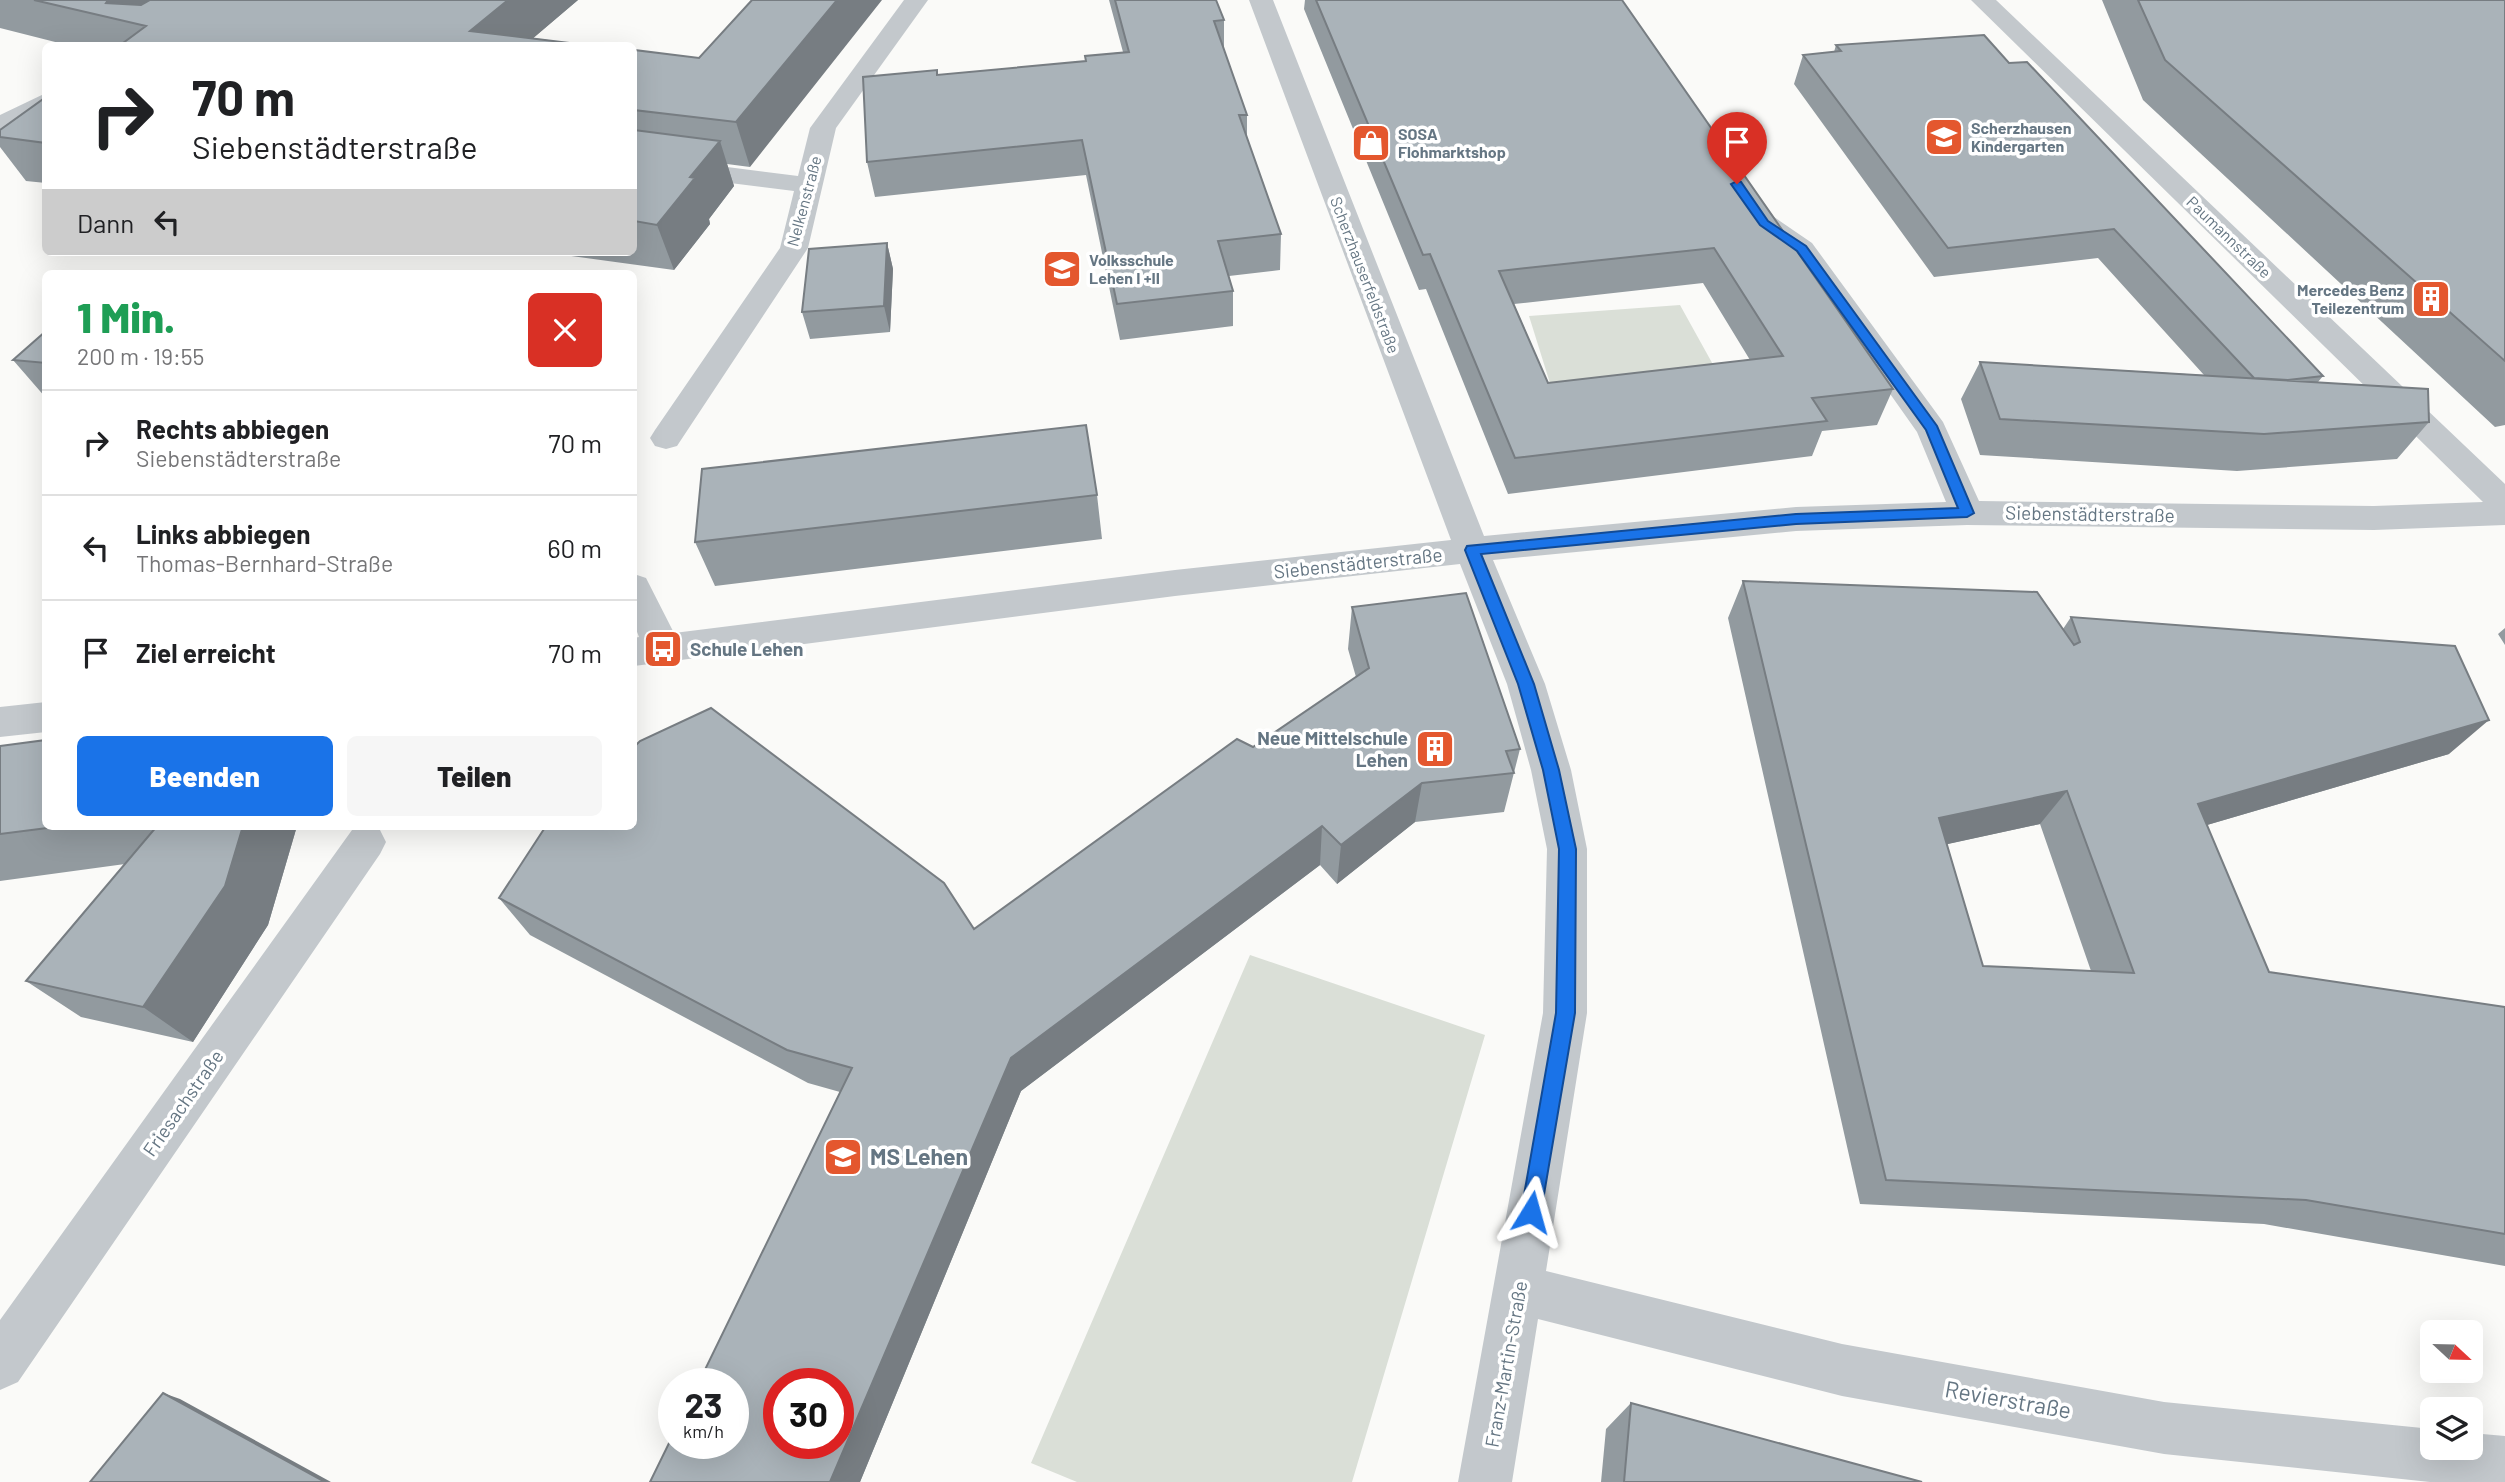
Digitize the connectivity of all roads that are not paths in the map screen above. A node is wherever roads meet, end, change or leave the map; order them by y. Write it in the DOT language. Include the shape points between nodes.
graph roads {
  1 [pos="916,0"];
  2 [pos="1261,0"];
  3 [pos="1983,0"];
  4 [pos="42,102"];
  5 [pos="0,125"];
  6 [pos="637,163"];
  7 [pos="1734,180"];
  8 [pos="809,185"];
  9 [pos="666,438"];
  10 [pos="2505,504"];
  11 [pos="1967,513"];
  12 [pos="2505,513"];
  13 [pos="1472,550"];
  14 [pos="637,600"];
  15 [pos="648,650"];
  16 [pos="42,717"];
  17 [pos="0,722"];
  18 [pos="366,842"];
  19 [pos="1520,1290"];
  20 [pos="0,1363"];
  21 [pos="2505,1463"];
  22 [pos="1485,1482"];
  1 -- 8 [label="street, Nelkenstraße" via="823,128"];
  2 -- 13 [label="street, Scherzhauserfeldstraße"];
  3 -- 10 [label="street, Paumannstraße"];
  4 -- 5 [label="street"];
  6 -- 8 [label="street"];
  7 -- 11 [label="street" via="1764,223 1801,248 1932,429"];
  8 -- 9 [label="street, Nelkenstraße" via="794,248"];
  11 -- 12 [label="street, Siebenstädterstraße" via="2374,518"];
  11 -- 13 [label="street, Siebenstädterstraße" via="1796,519"];
  13 -- 15 [label="street, Siebenstädterstraße"];
  13 -- 19 [label="street, Franz-Martin-Straße" via="1526,684 1551,770 1567,849 1565,1013"];
  14 -- 15 [label="street"];
  16 -- 17 [label="street"];
  18 -- 20 [label="street, Friesachstraße"];
  19 -- 21 [label="street, Revierstraße" via="1842,1370 2164,1428"];
  19 -- 22 [label="street, Franz-Martin-Straße"];
}
